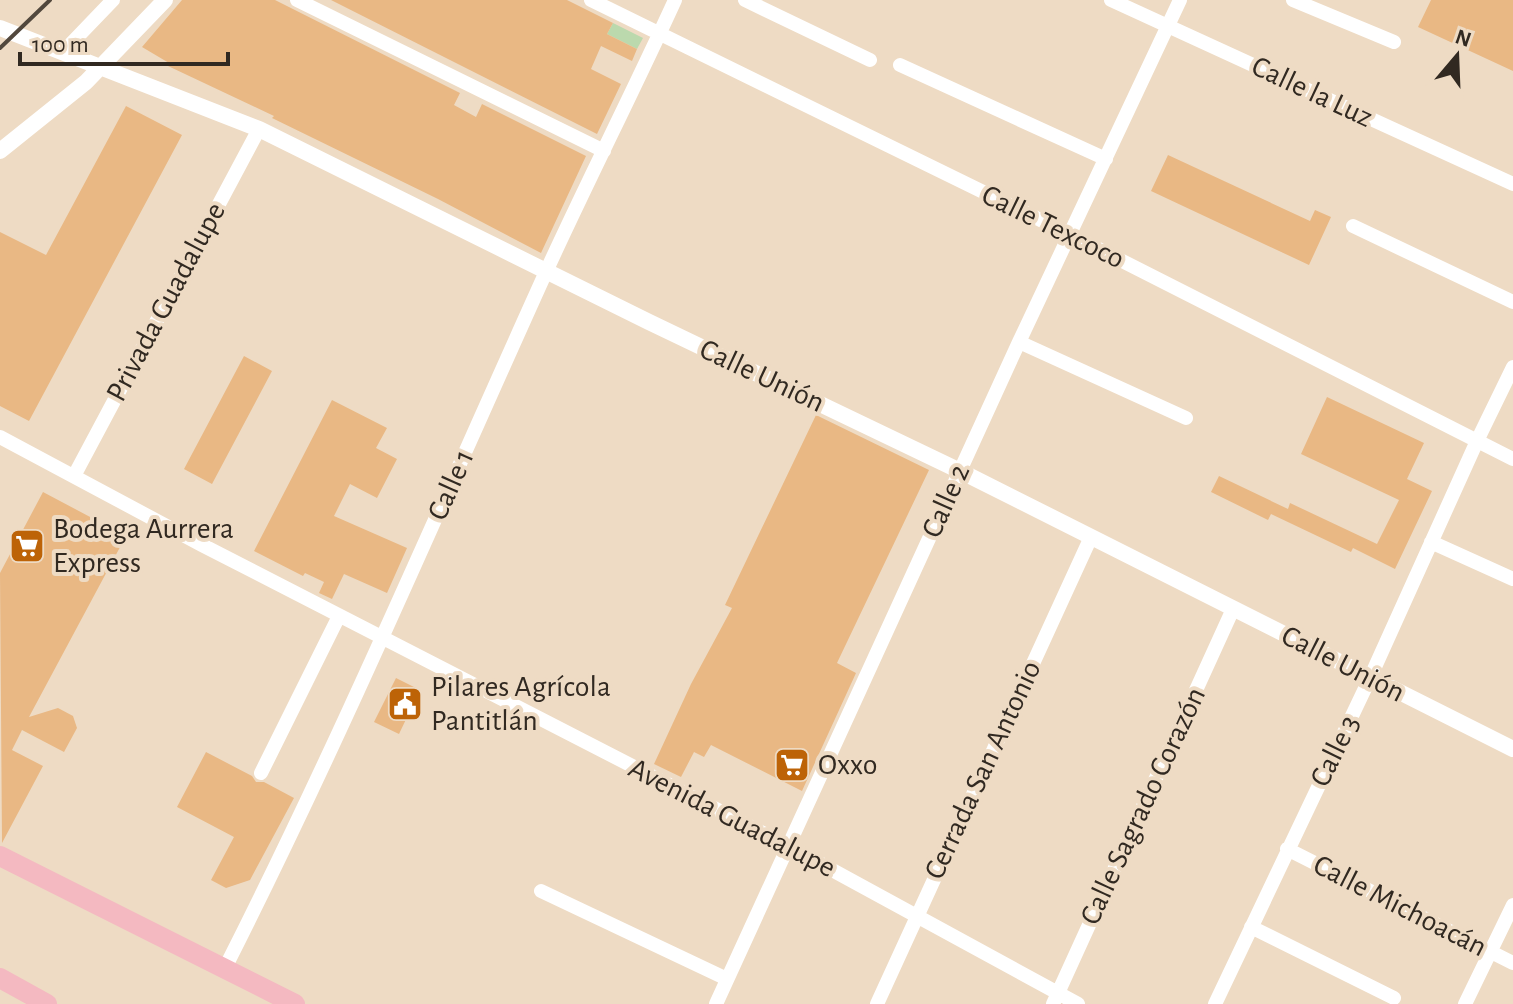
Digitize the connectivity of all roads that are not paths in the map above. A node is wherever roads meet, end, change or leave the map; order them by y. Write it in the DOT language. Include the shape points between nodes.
graph roads {
  1 [pos="113,0"];
  2 [pos="165,0"];
  3 [pos="297,0"];
  4 [pos="591,0"];
  5 [pos="675,0"];
  6 [pos="745,0"];
  7 [pos="1111,0"];
  8 [pos="1180,0"];
  9 [pos="1293,0"];
  10 [pos="1168,27"];
  11 [pos="0,28"];
  12 [pos="659,35"];
  13 [pos="1394,42"];
  14 [pos="63,52"];
  15 [pos="870,60"];
  16 [pos="900,65"];
  17 [pos="102,68"];
  18 [pos="259,129"];
  19 [pos="0,151"];
  20 [pos="604,151"];
  21 [pos="1106,159"];
  22 [pos="1513,184"];
  23 [pos="1353,226"];
  24 [pos="1069,234"];
  25 [pos="547,271"];
  26 [pos="1513,302"];
  27 [pos="1019,342"];
  28 [pos="1513,367"];
  29 [pos="1186,418"];
  30 [pos="0,437"];
  31 [pos="1477,441"];
  32 [pos="1513,459"];
  33 [pos="960,471"];
  34 [pos="74,476"];
  35 [pos="1091,537"];
  36 [pos="1431,542"];
  37 [pos="1513,579"];
  38 [pos="1233,609"];
  39 [pos="339,616"];
  40 [pos="382,637"];
  41 [pos="1370,678"];
  42 [pos="1513,749"];
  43 [pos="261,773"];
  44 [pos="790,847"];
  45 [pos="1287,849"];
  46 [pos="0,856"];
  47 [pos="541,891"];
  48 [pos="1513,905"];
  49 [pos="917,915"];
  50 [pos="1251,927"];
  51 [pos="1491,952"];
  52 [pos="1513,963"];
  53 [pos="225,968"];
  54 [pos="0,978"];
  55 [pos="727,979"];
  56 [pos="1056,998"];
  57 [pos="1394,998"];
  58 [pos="47,1004"];
  59 [pos="295,1004"];
  60 [pos="716,1004"];
  61 [pos="877,1004"];
  62 [pos="1078,1004"];
  63 [pos="1215,1004"];
  64 [pos="1465,1004"];
  1 -- 14 [label="street"];
  2 -- 17 [label="street"];
  3 -- 20 [label="street"];
  4 -- 12 [label="street, Calle Texcoco"];
  5 -- 12 [label="street, Calle 1"];
  6 -- 15 [label="street"];
  7 -- 10 [label="street, Calle la Luz"];
  8 -- 10 [label="street, Calle 2"];
  9 -- 13 [label="street"];
  10 -- 21 [label="street, Calle 2"];
  10 -- 22 [label="street, Calle la Luz"];
  11 -- 14 [label="street, Calle Unión"];
  12 -- 20 [label="street, Calle 1"];
  12 -- 24 [label="street, Calle Texcoco"];
  14 -- 17 [label="street, Calle Unión"];
  16 -- 21 [label="street"];
  17 -- 18 [label="street, Calle Unión"];
  17 -- 19 [label="street"];
  18 -- 25 [label="street, Calle Unión"];
  18 -- 34 [label="street, Privada Guadalupe"];
  20 -- 25 [label="street, Calle 1"];
  21 -- 24 [label="street, Calle 2"];
  23 -- 26 [label="street"];
  24 -- 27 [label="street, Calle 2"];
  24 -- 31 [label="street, Calle Texcoco"];
  25 -- 33 [label="street, Calle Unión"];
  25 -- 40 [label="street, Calle 1"];
  27 -- 29 [label="street"];
  27 -- 33 [label="street, Calle 2"];
  28 -- 31 [label="street, Calle 3"];
  30 -- 34 [label="street, Avenida Guadalupe"];
  31 -- 32 [label="street, Calle Texcoco"];
  31 -- 36 [label="street, Calle 3"];
  33 -- 35 [label="street, Calle Unión"];
  33 -- 44 [label="street, Calle 2"];
  34 -- 39 [label="street, Avenida Guadalupe"];
  35 -- 38 [label="street, Calle Unión"];
  35 -- 49 [label="street, Cerrada San Antonio"];
  36 -- 37 [label="street"];
  36 -- 41 [label="street, Calle 3"];
  38 -- 41 [label="street, Calle Unión"];
  38 -- 56 [label="street, Calle Sagrado Corazón"];
  39 -- 40 [label="street, Avenida Guadalupe"];
  39 -- 43 [label="street"];
  40 -- 44 [label="street, Avenida Guadalupe"];
  40 -- 53 [label="street, Calle 1"];
  41 -- 42 [label="street, Calle Unión"];
  41 -- 45 [label="street, Calle 3"];
  44 -- 49 [label="street, Avenida Guadalupe"];
  44 -- 55 [label="street, Calle 2"];
  45 -- 50 [label="street, Calle 3"];
  45 -- 51 [label="street, Calle Michoacán"];
  46 -- 53 [label="main road"];
  47 -- 55 [label="street"];
  48 -- 51 [label="street"];
  49 -- 56 [label="street, Avenida Guadalupe"];
  49 -- 61 [label="street, Cerrada San Antonio"];
  50 -- 57 [label="street"];
  50 -- 63 [label="street, Calle 3"];
  51 -- 52 [label="street, Calle Michoacán"];
  51 -- 64 [label="street"];
  53 -- 59 [label="main road"];
  54 -- 58 [label="main road"];
  55 -- 60 [label="street, Calle 2"];
  56 -- 62 [label="street, Avenida Guadalupe"];
}
